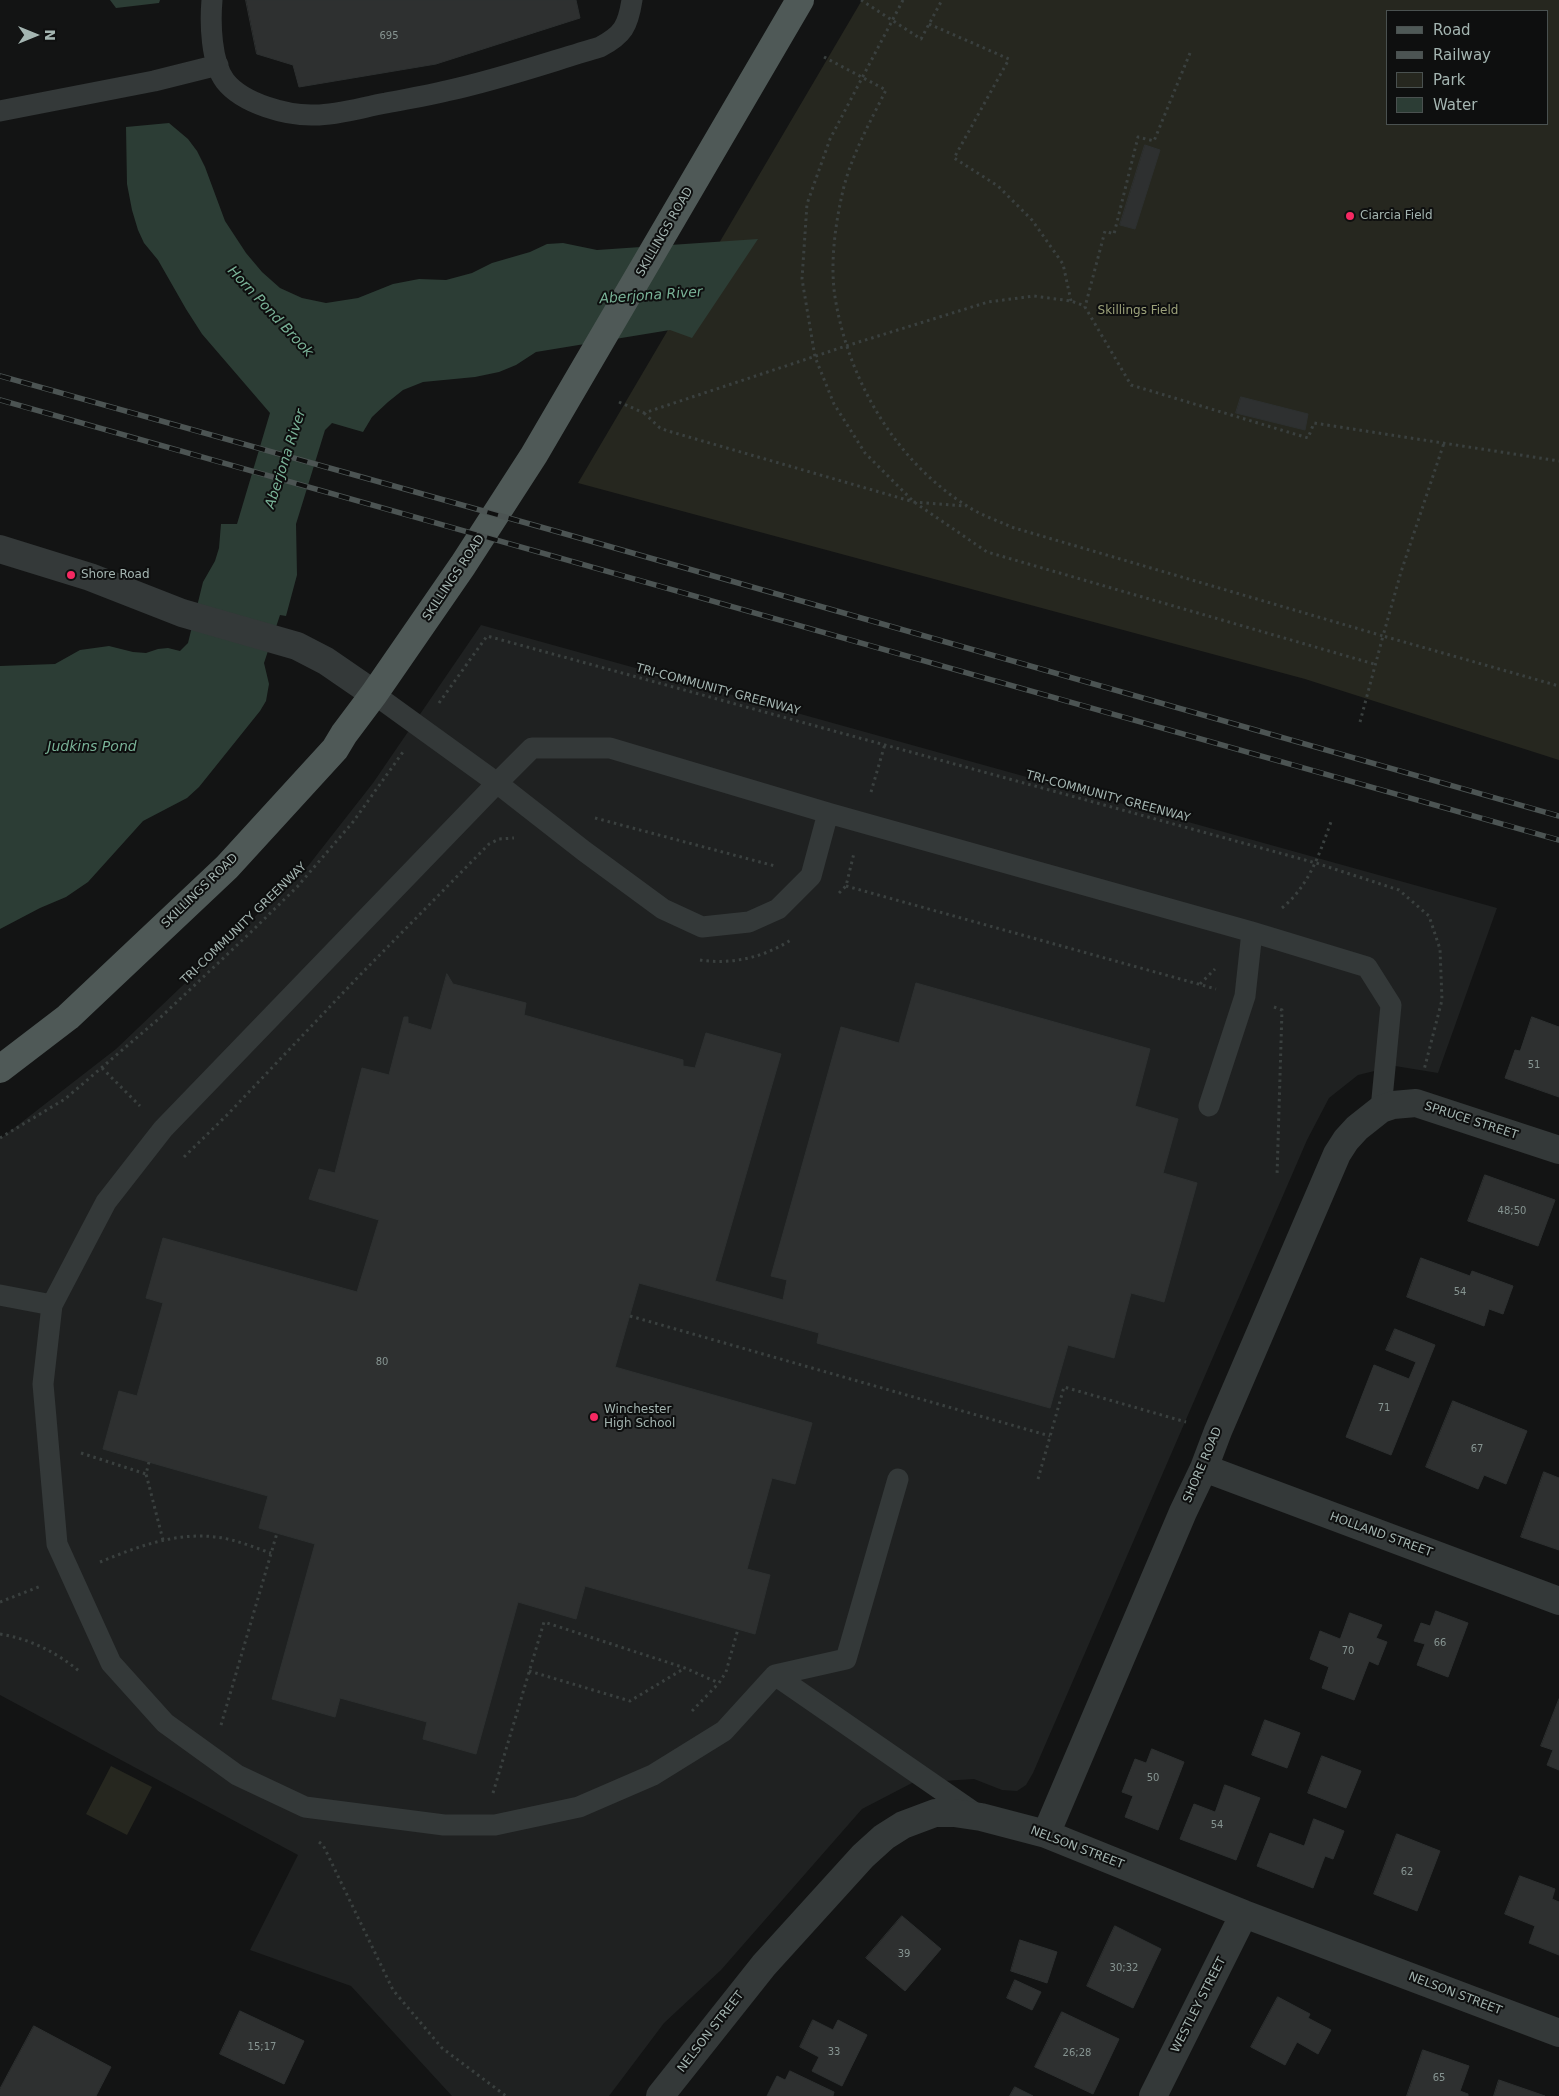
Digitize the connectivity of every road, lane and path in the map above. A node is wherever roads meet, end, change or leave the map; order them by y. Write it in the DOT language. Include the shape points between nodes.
graph roads {
  1 [pos="212,0"];
  2 [pos="632,0"];
  3 [pos="800,0"];
  4 [pos="861,0"];
  5 [pos="903,0"];
  6 [pos="942,0"];
  7 [pos="892,20"];
  8 [pos="929,24"];
  9 [pos="1190,53"];
  10 [pos="824,57"];
  11 [pos="218,65"];
  12 [pos="862,77"];
  13 [pos="0,111"];
  14 [pos="1071,301"];
  15 [pos="1085,307"];
  16 [pos="846,346"];
  17 [pos="815,357"];
  18 [pos="619,402"];
  19 [pos="644,413"];
  20 [pos="1444,443"];
  21 [pos="1559,461"];
  22 [pos="914,502"];
  23 [pos="967,506"];
  24 [pos="0,549"];
  25 [pos="1383,636"];
  26 [pos="1374,664"];
  27 [pos="1559,686"];
  28 [pos="374,694"];
  29 [pos="1360,722"];
  30 [pos="421,727"];
  31 [pos="497,782"];
  32 [pos="828,813"];
  33 [pos="586,815"];
  34 [pos="1332,819"];
  35 [pos="522,844"];
  36 [pos="1316,863"];
  37 [pos="811,876"];
  38 [pos="846,886"];
  39 [pos="835,898"];
  40 [pos="1252,932"];
  41 [pos="796,936"];
  42 [pos="690,959"];
  43 [pos="1245,996"];
  44 [pos="0,1069"];
  45 [pos="1416,1103"];
  46 [pos="1208,1106"];
  47 [pos="1381,1109"];
  48 [pos="0,1138"];
  49 [pos="1559,1150"];
  50 [pos="182,1159"];
  51 [pos="1277,1176"];
  52 [pos="0,1295"];
  53 [pos="52,1305"];
  54 [pos="630,1316"];
  55 [pos="1218,1431"];
  56 [pos="1050,1436"];
  57 [pos="75,1451"];
  58 [pos="149,1462"];
  59 [pos="1204,1468"];
  60 [pos="146,1474"];
  61 [pos="898,1479"];
  62 [pos="1038,1479"];
  63 [pos="277,1533"];
  64 [pos="163,1540"];
  65 [pos="271,1553"];
  66 [pos="114,1556"];
  67 [pos="1559,1601"];
  68 [pos="738,1629"];
  69 [pos="685,1668"];
  70 [pos="529,1671"];
  71 [pos="776,1675"];
  72 [pos="719,1683"];
  73 [pos="688,1716"];
  74 [pos="219,1730"];
  75 [pos="491,1801"];
  76 [pos="980,1817"];
  77 [pos="1046,1834"];
  78 [pos="323,1845"];
  79 [pos="1244,1914"];
  80 [pos="1559,2033"];
  81 [pos="506,2096"];
  82 [pos="660,2096"];
  83 [pos="1153,2096"];
  1 -- 11 [label="lane" via="210,19"];
  2 -- 11 [label="lane" via="626,25 620,34 600,47 448,91 332,114 298,115 263,106 225,81"];
  3 -- 28 [label="main road, SKILLINGS ROAD" via="596,352 489,527"];
  4 -- 7 [label="path"];
  5 -- 7 [label="path"];
  6 -- 8 [label="path"];
  7 -- 8 [label="path" via="921,39"];
  7 -- 12 [label="path"];
  8 -- 14 [label="path" via="1009,59 954,158 998,186 1032,220 1063,264"];
  9 -- 15 [label="path" via="1154,141 1138,137 1114,234 1105,231"];
  10 -- 12 [label="path"];
  11 -- 13 [label="lane"];
  12 -- 16 [label="path" via="886,90 862,139 842,193 836,232 835,296"];
  12 -- 17 [label="path" via="830,139 808,204 802,278"];
  14 -- 15 [label="path"];
  14 -- 16 [label="path" via="1034,296 988,302"];
  15 -- 20 [label="path" via="1131,385 1308,438 1314,423"];
  16 -- 17 [label="path"];
  16 -- 23 [label="path" via="860,383 896,442 934,481"];
  17 -- 19 [label="path"];
  17 -- 22 [label="path" via="834,404 865,453"];
  18 -- 19 [label="path"];
  19 -- 22 [label="path" via="668,431"];
  20 -- 21 [label="path"];
  20 -- 25 [label="path"];
  22 -- 23 [label="path"];
  22 -- 26 [label="path" via="987,552"];
  23 -- 25 [label="path" via="1011,527"];
  24 -- 28 [label="street" via="90,577 182,613 280,640 311,652"];
  25 -- 26 [label="path"];
  25 -- 27 [label="path"];
  26 -- 29 [label="path"];
  28 -- 30 [label="lane"];
  28 -- 44 [label="main road, SKILLINGS ROAD" via="335,749 227,867 68,1017"];
  30 -- 31 [label="lane"];
  30 -- 36 [label="path, TRI-COMMUNITY GREENWAY" via="487,636"];
  30 -- 48 [label="path, TRI-COMMUNITY GREENWAY" via="353,822 297,887 162,1016 95,1074 65,1099"];
  31 -- 32 [label="lane" via="532,748 610,748"];
  31 -- 37 [label="lane" via="663,909 702,927 749,922 778,909"];
  31 -- 53 [label="lane" via="163,1129 106,1202"];
  32 -- 37 [label="lane"];
  32 -- 40 [label="lane"];
  33 -- 37 [label="path"];
  34 -- 36 [label="path"];
  35 -- 50 [label="path" via="514,838 499,839 489,844"];
  36 -- 45 [label="path, TRI-COMMUNITY GREENWAY" via="1399,890 1429,916 1440,949 1442,1000"];
  37 -- 38 [label="path"];
  38 -- 39 [label="path"];
  38 -- 43 [label="path"];
  40 -- 43 [label="lane"];
  40 -- 47 [label="lane" via="1367,967 1391,1004"];
  41 -- 42 [label="path" via="771,951 751,957 708,962"];
  43 -- 46 [label="lane"];
  43 -- 51 [label="path" via="1282,1010"];
  45 -- 47 [label="street, SPRUCE STREET"];
  45 -- 49 [label="street, SPRUCE STREET"];
  47 -- 55 [label="street, SHORE ROAD" via="1357,1128 1337,1154"];
  52 -- 53 [label="lane"];
  53 -- 71 [label="lane" via="43,1384 57,1544 111,1663 165,1723 237,1775 305,1807 444,1825 495,1825 580,1806 653,1775 724,1731"];
  54 -- 56 [label="path"];
  55 -- 56 [label="path" via="1064,1387"];
  55 -- 59 [label="street, SHORE ROAD"];
  56 -- 62 [label="path"];
  57 -- 60 [label="path"];
  58 -- 60 [label="path"];
  59 -- 67 [label="street, HOLLAND STREET"];
  59 -- 77 [label="street, SHORE ROAD"];
  60 -- 64 [label="path"];
  61 -- 71 [label="lane" via="846,1660"];
  63 -- 65 [label="path"];
  64 -- 65 [label="path" via="218,1537"];
  64 -- 66 [label="path"];
  65 -- 74 [label="path"];
  68 -- 72 [label="path" via="726,1672"];
  69 -- 70 [label="path" via="630,1701"];
  69 -- 70 [label="path" via="544,1622"];
  69 -- 72 [label="path"];
  70 -- 75 [label="path"];
  71 -- 76 [label="lane"];
  72 -- 73 [label="path"];
  76 -- 77 [label="street, NELSON STREET"];
  76 -- 82 [label="street, NELSON STREET" via="936,1813 903,1825 863,1856 764,1965"];
  77 -- 79 [label="street, NELSON STREET"];
  78 -- 81 [label="path" via="393,1990 442,2048"];
  79 -- 80 [label="street, NELSON STREET"];
  79 -- 83 [label="street, WESTLEY STREET"];
}
